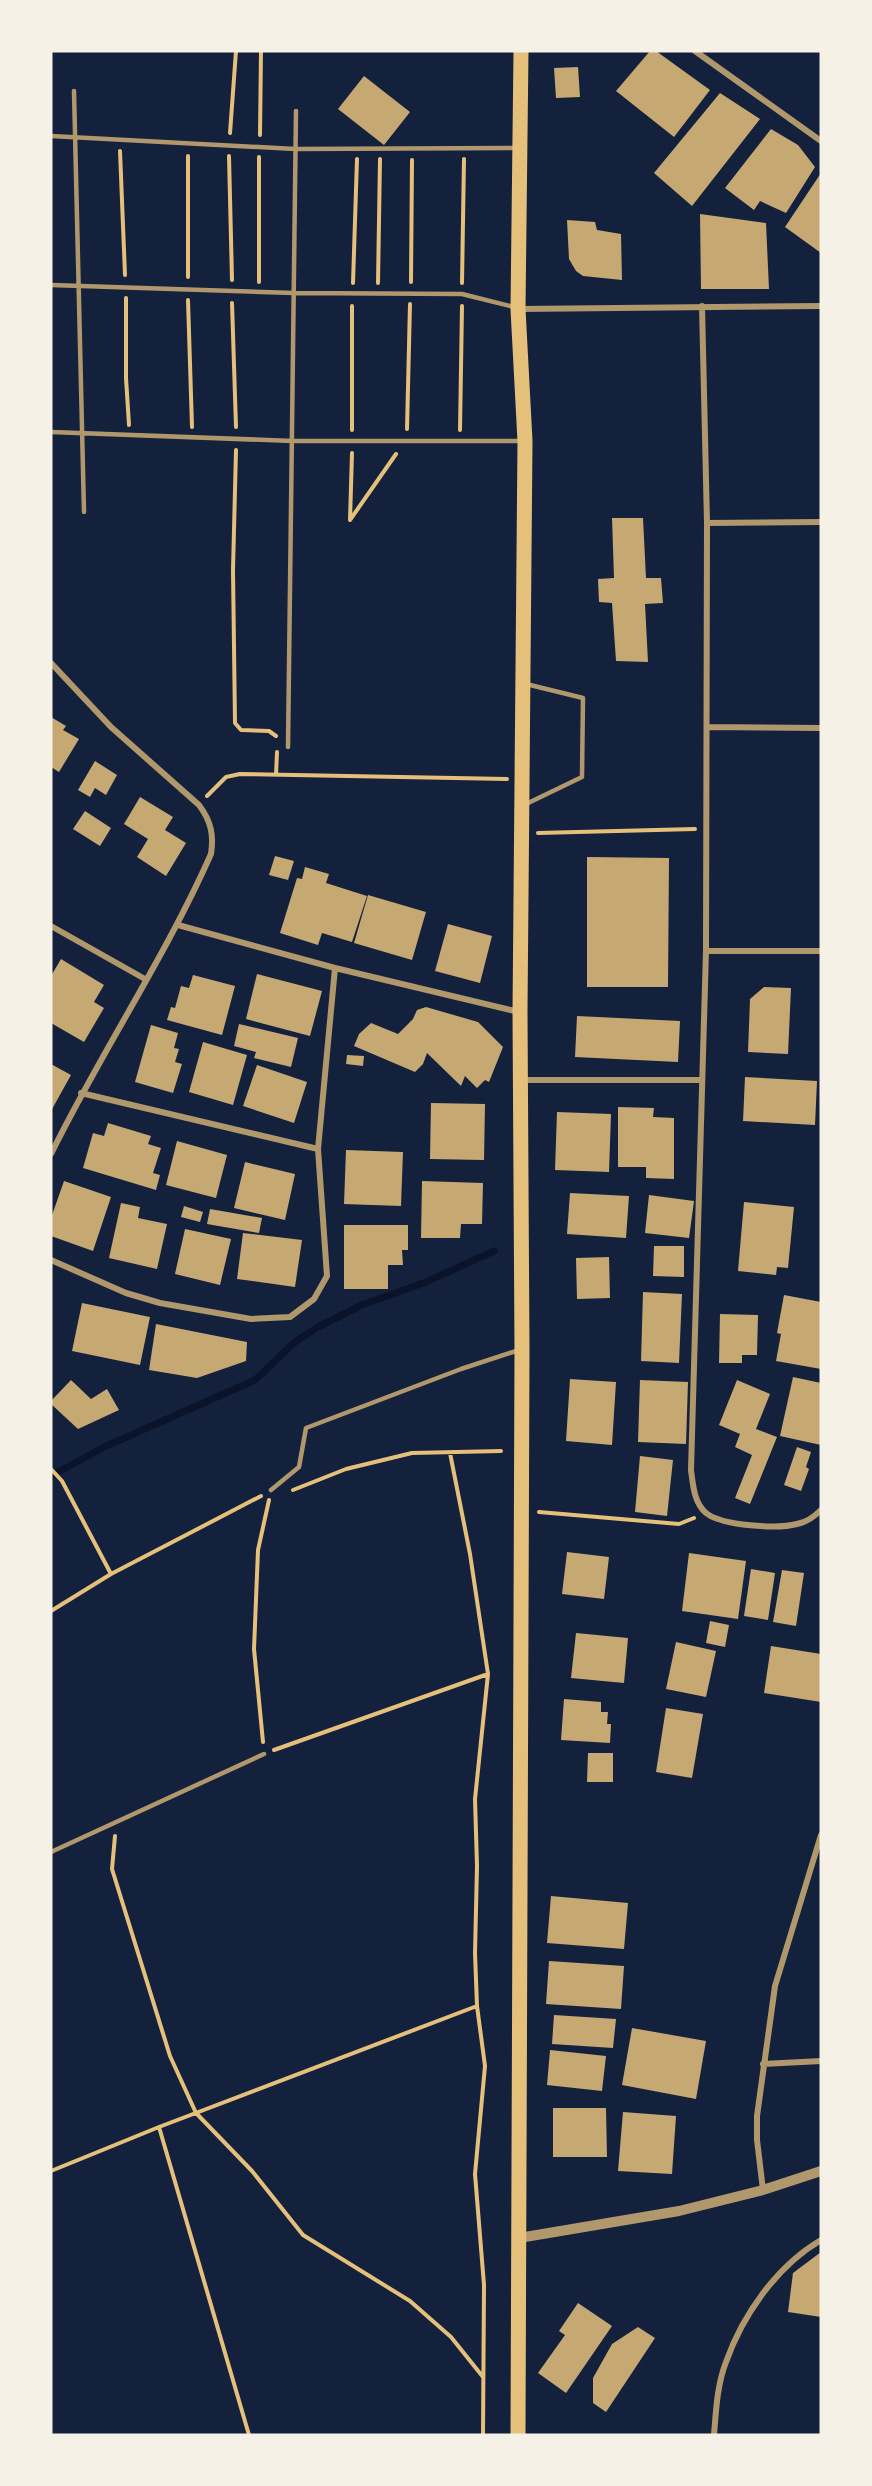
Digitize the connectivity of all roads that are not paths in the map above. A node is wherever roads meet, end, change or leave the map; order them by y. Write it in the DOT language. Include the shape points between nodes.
graph roads {
  1 [pos="521,51"];
  2 [pos="695,51"];
  3 [pos="74,91"];
  4 [pos="296,111"];
  5 [pos="51,136"];
  6 [pos="75,137"];
  7 [pos="821,141"];
  8 [pos="519,148"];
  9 [pos="295,149"];
  10 [pos="51,285"];
  11 [pos="77,286"];
  12 [pos="294,293"];
  13 [pos="702,306"];
  14 [pos="821,306"];
  15 [pos="518,309"];
  16 [pos="51,432"];
  17 [pos="82,433"];
  18 [pos="293,441"];
  19 [pos="525,441"];
  20 [pos="84,512"];
  21 [pos="821,522"];
  22 [pos="707,523"];
  23 [pos="51,663"];
  24 [pos="524,684"];
  25 [pos="707,727"];
  26 [pos="821,728"];
  27 [pos="288,747"];
  28 [pos="522,806"];
  29 [pos="178,925"];
  30 [pos="51,926"];
  31 [pos="706,951"];
  32 [pos="821,951"];
  33 [pos="336,968"];
  34 [pos="145,979"];
  35 [pos="520,1012"];
  36 [pos="521,1080"];
  37 [pos="701,1080"];
  38 [pos="81,1093"];
  39 [pos="318,1149"];
  40 [pos="51,1155"];
  41 [pos="51,1260"];
  42 [pos="522,1350"];
  43 [pos="272,1490"];
  44 [pos="820,1511"];
  45 [pos="264,1754"];
  46 [pos="821,1835"];
  47 [pos="51,1852"];
  48 [pos="821,2061"];
  49 [pos="763,2064"];
  50 [pos="821,2170"];
  51 [pos="763,2190"];
  52 [pos="519,2238"];
  53 [pos="821,2240"];
  54 [pos="518,2435"];
  55 [pos="714,2435"];
  1 -- 8 [label="main road"];
  2 -- 7 [label="street"];
  3 -- 6 [label="lane"];
  4 -- 9 [label="lane"];
  5 -- 6 [label="lane"];
  6 -- 9 [label="lane"];
  6 -- 11 [label="lane"];
  8 -- 9 [label="lane"];
  8 -- 15 [label="main road"];
  9 -- 12 [label="lane"];
  10 -- 11 [label="lane"];
  11 -- 12 [label="lane"];
  11 -- 17 [label="lane"];
  12 -- 15 [label="lane" via="462,294"];
  12 -- 18 [label="lane"];
  13 -- 14 [label="street"];
  13 -- 15 [label="street"];
  13 -- 22 [label="street"];
  15 -- 19 [label="main road"];
  16 -- 17 [label="lane"];
  17 -- 18 [label="lane"];
  17 -- 20 [label="lane"];
  18 -- 19 [label="lane"];
  18 -- 27 [label="lane"];
  19 -- 24 [label="main road"];
  21 -- 22 [label="street"];
  22 -- 25 [label="street"];
  23 -- 29 [label="street" via="111,727 207,816 212,829 211,854"];
  24 -- 28 [label="main road"];
  24 -- 28 [label="lane" via="583,698 582,777"];
  25 -- 26 [label="street"];
  25 -- 31 [label="street"];
  28 -- 35 [label="main road"];
  29 -- 33 [label="street"];
  29 -- 34 [label="street"];
  30 -- 34 [label="street"];
  31 -- 32 [label="street"];
  31 -- 37 [label="street"];
  33 -- 35 [label="street"];
  33 -- 39 [label="street"];
  34 -- 38 [label="street"];
  35 -- 36 [label="main road"];
  36 -- 37 [label="street"];
  36 -- 42 [label="main road"];
  37 -- 44 [label="street" via="691,1470 696,1496 707,1513 728,1522 784,1526 810,1520"];
  38 -- 39 [label="street"];
  38 -- 40 [label="street"];
  39 -- 41 [label="street" via="327,1276 314,1299 290,1317 250,1318 160,1303 126,1293"];
  42 -- 43 [label="lane" via="306,1428 299,1467"];
  42 -- 52 [label="main road"];
  45 -- 47 [label="lane"];
  46 -- 49 [label="street" via="776,1986"];
  48 -- 49 [label="street"];
  49 -- 51 [label="street" via="757,2140"];
  50 -- 51 [label="street"];
  51 -- 52 [label="street" via="679,2211"];
  52 -- 54 [label="main road"];
  53 -- 55 [label="street" via="794,2257 778,2274 735,2340 719,2389"];
}
